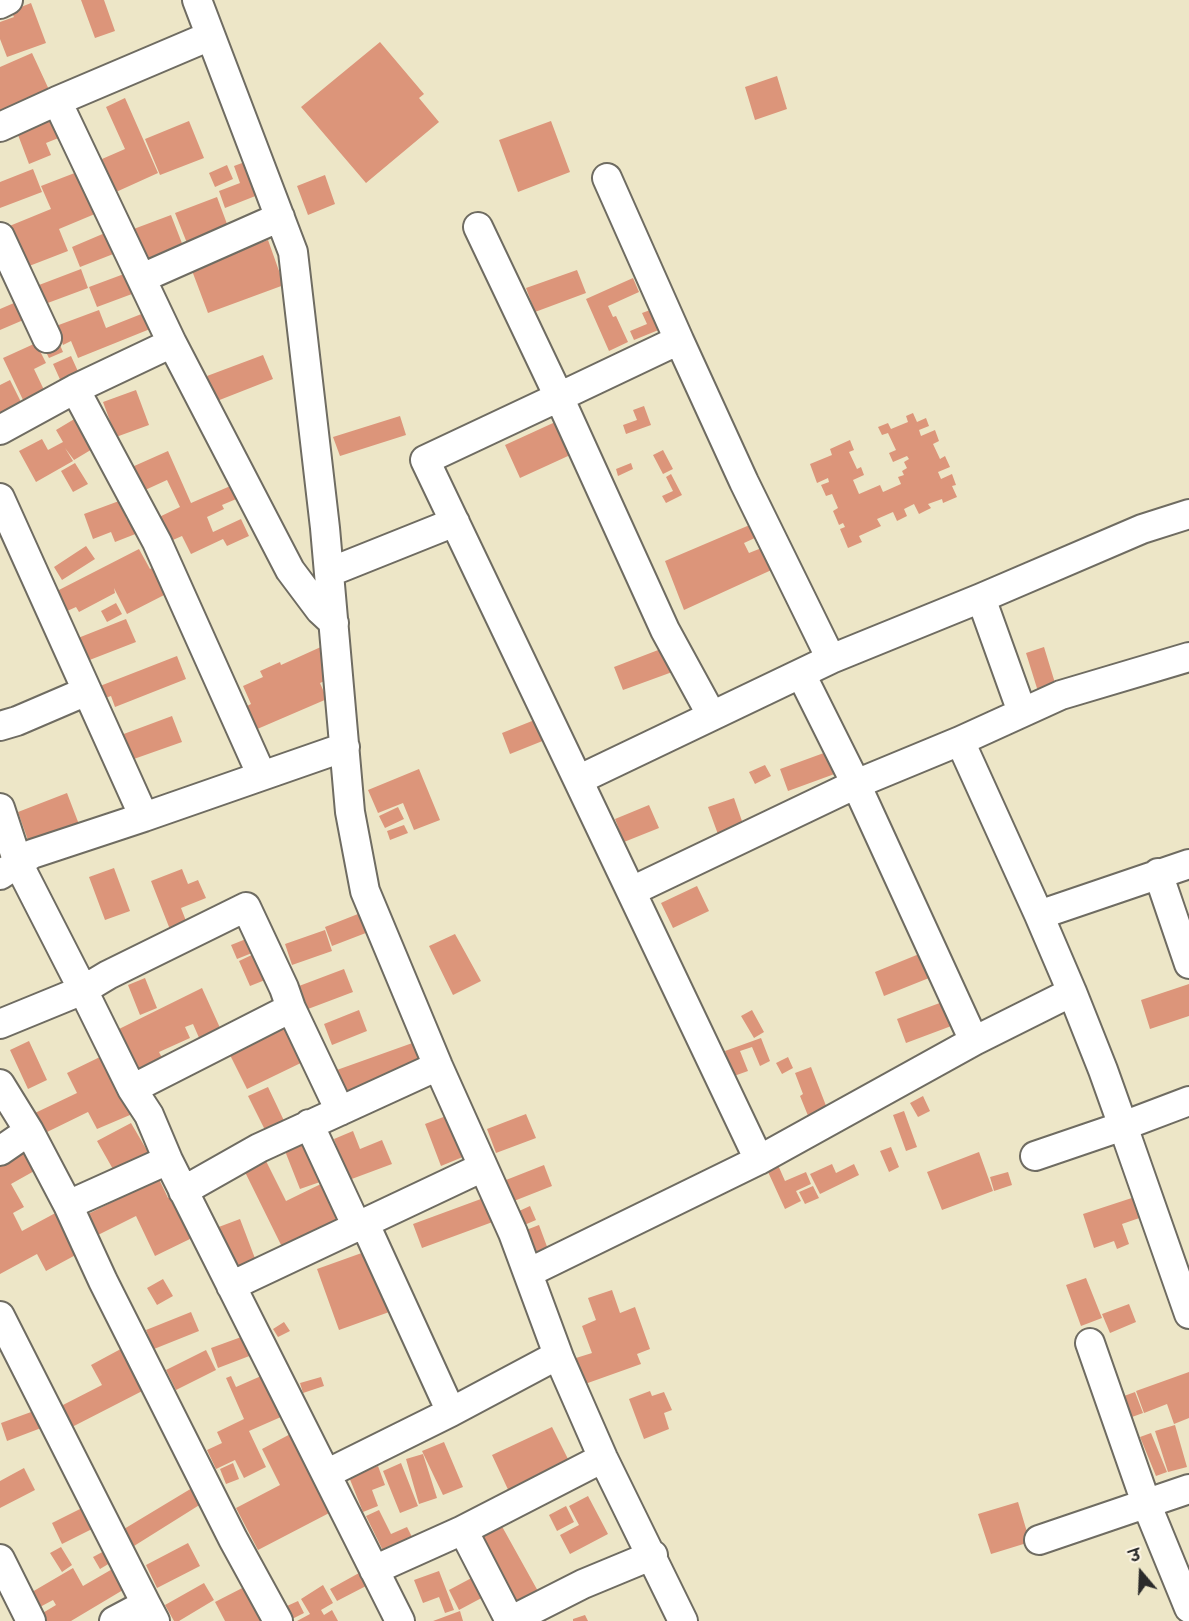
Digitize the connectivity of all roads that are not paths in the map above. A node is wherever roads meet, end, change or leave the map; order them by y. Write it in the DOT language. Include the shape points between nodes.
graph roads {
  1 [pos="8,0"];
  2 [pos="197,0"];
  3 [pos="0,4"];
  4 [pos="210,36"];
  5 [pos="57,101"];
  6 [pos="0,128"];
  7 [pos="607,178"];
  8 [pos="280,217"];
  9 [pos="478,226"];
  10 [pos="0,237"];
  11 [pos="142,278"];
  12 [pos="47,338"];
  13 [pos="679,340"];
  14 [pos="172,343"];
  15 [pos="75,389"];
  16 [pos="560,398"];
  17 [pos="0,430"];
  18 [pos="0,498"];
  19 [pos="1189,514"];
  20 [pos="455,522"];
  21 [pos="330,572"];
  22 [pos="981,598"];
  23 [pos="334,623"];
  24 [pos="1189,657"];
  25 [pos="831,659"];
  26 [pos="801,674"];
  27 [pos="87,691"];
  28 [pos="1022,712"];
  29 [pos="712,716"];
  30 [pos="0,726"];
  31 [pos="960,741"];
  32 [pos="345,747"];
  33 [pos="262,776"];
  34 [pos="578,780"];
  35 [pos="856,784"];
  36 [pos="0,808"];
  37 [pos="144,817"];
  38 [pos="1189,864"];
  39 [pos="9,869"];
  40 [pos="1158,873"];
  41 [pos="632,891"];
  42 [pos="1039,915"];
  43 [pos="1189,964"];
  44 [pos="83,990"];
  45 [pos="1072,992"];
  46 [pos="291,1008"];
  47 [pos="0,1024"];
  48 [pos="974,1041"];
  49 [pos="438,1066"];
  50 [pos="0,1084"];
  51 [pos="132,1089"];
  52 [pos="1189,1101"];
  53 [pos="340,1111"];
  54 [pos="309,1125"];
  55 [pos="1123,1126"];
  56 [pos="29,1131"];
  57 [pos="0,1151"];
  58 [pos="1035,1156"];
  59 [pos="168,1160"];
  60 [pos="759,1160"];
  61 [pos="483,1167"];
  62 [pos="183,1191"];
  63 [pos="68,1205"];
  64 [pos="361,1225"];
  65 [pos="528,1273"];
  66 [pos="231,1286"];
  67 [pos="1189,1314"];
  68 [pos="0,1316"];
  69 [pos="1090,1344"];
  70 [pos="558,1355"];
  71 [pos="451,1412"];
  72 [pos="603,1458"];
  73 [pos="326,1474"];
  74 [pos="1189,1489"];
  75 [pos="1146,1503"];
  76 [pos="463,1530"];
  77 [pos="1039,1540"];
  78 [pos="653,1555"];
  79 [pos="0,1560"];
  80 [pos="374,1570"];
  81 [pos="1189,1608"];
  82 [pos="151,1612"];
  83 [pos="31,1621"];
  84 [pos="114,1621"];
  85 [pos="278,1621"];
  86 [pos="400,1621"];
  87 [pos="510,1621"];
  88 [pos="683,1621"];
  1 -- 3 [label="street"];
  2 -- 4 [label="street"];
  4 -- 5 [label="street"];
  4 -- 8 [label="street"];
  5 -- 6 [label="street"];
  5 -- 11 [label="street"];
  7 -- 13 [label="street"];
  8 -- 11 [label="street"];
  8 -- 21 [label="street" via="294,252"];
  9 -- 16 [label="street"];
  10 -- 12 [label="street"];
  11 -- 14 [label="street"];
  13 -- 16 [label="street"];
  13 -- 25 [label="street"];
  14 -- 15 [label="street"];
  14 -- 23 [label="street" via="290,570"];
  15 -- 17 [label="street"];
  15 -- 33 [label="street" via="157,542"];
  16 -- 20 [label="street" via="425,460"];
  16 -- 29 [label="street" via="665,630"];
  18 -- 27 [label="street"];
  19 -- 22 [label="street" via="1142,529"];
  20 -- 21 [label="street"];
  20 -- 34 [label="street"];
  21 -- 23 [label="street"];
  22 -- 25 [label="street"];
  22 -- 28 [label="street"];
  23 -- 32 [label="street"];
  24 -- 28 [label="street" via="1061,695"];
  25 -- 26 [label="street"];
  26 -- 29 [label="street"];
  26 -- 35 [label="street"];
  27 -- 30 [label="street"];
  27 -- 37 [label="street"];
  28 -- 31 [label="street"];
  29 -- 34 [label="street"];
  31 -- 35 [label="street"];
  31 -- 42 [label="street"];
  32 -- 33 [label="street"];
  32 -- 49 [label="street" via="350,812 365,891"];
  33 -- 37 [label="street"];
  34 -- 41 [label="street"];
  35 -- 41 [label="street"];
  35 -- 48 [label="street"];
  36 -- 39 [label="street"];
  37 -- 39 [label="street" via="32,854"];
  38 -- 40 [label="street"];
  39 -- 44 [label="street"];
  40 -- 42 [label="street"];
  40 -- 43 [label="street"];
  41 -- 60 [label="street"];
  42 -- 45 [label="street"];
  44 -- 46 [label="street" via="246,907"];
  44 -- 47 [label="street"];
  44 -- 51 [label="street"];
  45 -- 48 [label="street"];
  45 -- 55 [label="street"];
  46 -- 51 [label="street"];
  46 -- 53 [label="street"];
  48 -- 60 [label="street"];
  49 -- 53 [label="street"];
  49 -- 61 [label="street"];
  50 -- 56 [label="street"];
  51 -- 59 [label="street" via="149,1115"];
  52 -- 55 [label="street"];
  53 -- 54 [label="street"];
  54 -- 62 [label="street" via="258,1148"];
  54 -- 64 [label="street"];
  55 -- 58 [label="street"];
  55 -- 67 [label="street"];
  56 -- 57 [label="street"];
  56 -- 63 [label="street"];
  59 -- 62 [label="street"];
  59 -- 63 [label="street"];
  60 -- 65 [label="street"];
  61 -- 64 [label="street"];
  61 -- 65 [label="street"];
  62 -- 66 [label="street"];
  63 -- 85 [label="street" via="232,1539"];
  64 -- 66 [label="street"];
  64 -- 71 [label="street" via="407,1313"];
  65 -- 70 [label="street"];
  66 -- 73 [label="street"];
  68 -- 82 [label="street"];
  69 -- 75 [label="street"];
  70 -- 71 [label="street"];
  70 -- 72 [label="street"];
  71 -- 73 [label="street"];
  72 -- 76 [label="street"];
  72 -- 78 [label="street"];
  73 -- 80 [label="street"];
  74 -- 75 [label="street"];
  75 -- 77 [label="street"];
  75 -- 81 [label="street"];
  76 -- 80 [label="street"];
  76 -- 87 [label="street"];
  78 -- 87 [label="street" via="583,1584"];
  78 -- 88 [label="street"];
  79 -- 83 [label="street"];
  80 -- 86 [label="street"];
  82 -- 84 [label="street"];
}
